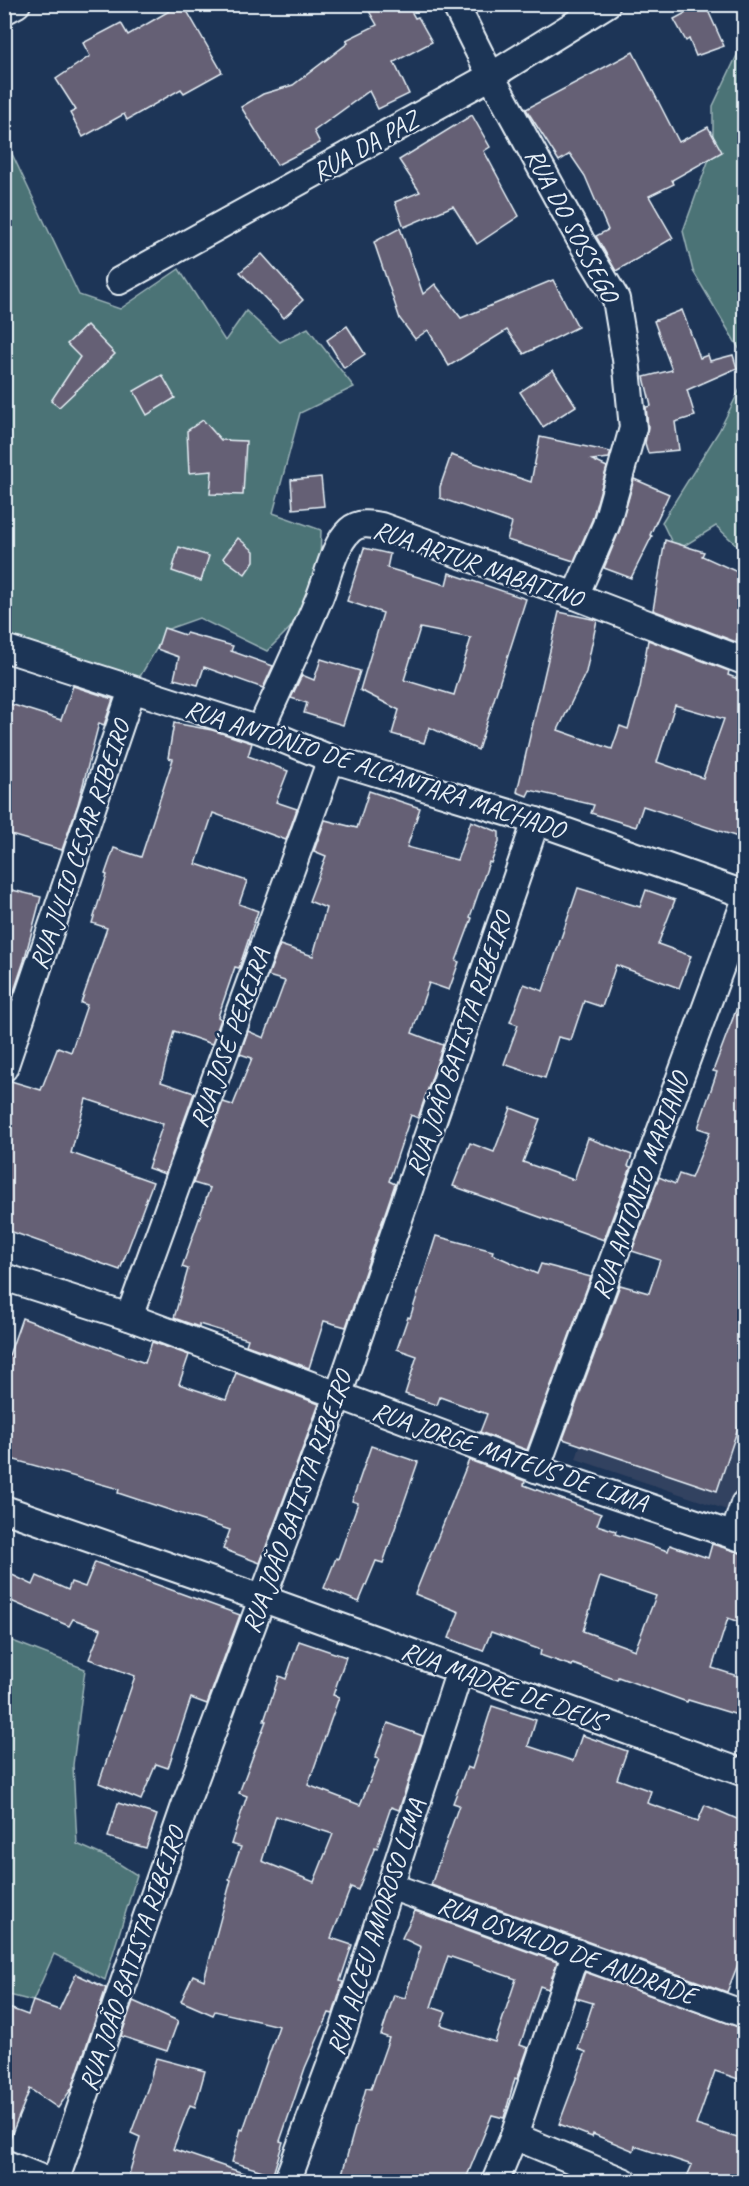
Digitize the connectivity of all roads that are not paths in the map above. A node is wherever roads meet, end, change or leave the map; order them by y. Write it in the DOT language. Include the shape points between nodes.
graph roads {
  1 [pos="17,4"];
  2 [pos="455,4"];
  3 [pos="607,4"];
  4 [pos="4,12"];
  5 [pos="491,76"];
  6 [pos="119,281"];
  7 [pos="575,596"];
  8 [pos="4,648"];
  9 [pos="744,660"];
  10 [pos="132,690"];
  11 [pos="260,730"];
  12 [pos="331,759"];
  13 [pos="536,821"];
  14 [pos="744,894"];
  15 [pos="744,904"];
  16 [pos="4,1068"];
  17 [pos="4,1277"];
  18 [pos="129,1317"];
  19 [pos="338,1396"];
  20 [pos="536,1469"];
  21 [pos="744,1504"];
  22 [pos="4,1509"];
  23 [pos="739,1537"];
  24 [pos="261,1598"];
  25 [pos="460,1670"];
  26 [pos="744,1773"];
  27 [pos="390,1886"];
  28 [pos="576,1952"];
  29 [pos="744,2014"];
  30 [pos="514,2136"];
  31 [pos="4,2163"];
  32 [pos="53,2181"];
  33 [pos="287,2181"];
  34 [pos="495,2181"];
  35 [pos="625,2181"];
  1 -- 4 [label="street"];
  2 -- 5 [label="street, RUA DO SOSSEGO"];
  3 -- 5 [label="street, RUA DA PAZ"];
  5 -- 6 [label="street, RUA DA PAZ"];
  5 -- 7 [label="street, RUA DO SOSSEGO" via="616,299 618,309 633,428 606,525"];
  7 -- 9 [label="street, RUA ARTUR NABATINO"];
  7 -- 11 [label="street, RUA ARTUR NABATINO" via="381,526 357,525 337,550"];
  8 -- 10 [label="street, RUA ANTÔNIO DE ALCANTARA MACHADO"];
  10 -- 11 [label="street, RUA ANTÔNIO DE ALCANTARA MACHADO"];
  10 -- 16 [label="street, RUA JULIO CESAR RIBEIRO"];
  11 -- 12 [label="street, RUA ANTÔNIO DE ALCANTARA MACHADO"];
  12 -- 13 [label="street, RUA ANTÔNIO DE ALCANTARA MACHADO"];
  12 -- 18 [label="street, RUA JOSÉ PEREIRA"];
  13 -- 14 [label="street, RUA ANTÔNIO DE ALCANTARA MACHADO"];
  13 -- 19 [label="street, RUA JOÃO BATISTA RIBEIRO"];
  15 -- 20 [label="street, RUA ANTONIO MARIANO"];
  17 -- 18 [label="street, RUA JORGE MATEUS DE LIMA"];
  18 -- 19 [label="street, RUA JORGE MATEUS DE LIMA"];
  19 -- 20 [label="street, RUA JORGE MATEUS DE LIMA"];
  19 -- 24 [label="street, RUA JOÃO BATISTA RIBEIRO"];
  20 -- 23 [label="street, RUA JORGE MATEUS DE LIMA"];
  21 -- 23 [label="street"];
  22 -- 24 [label="street, RUA MADRE DE DEUS"];
  24 -- 25 [label="street, RUA MADRE DE DEUS"];
  24 -- 32 [label="street, RUA JOÃO BATISTA RIBEIRO"];
  25 -- 26 [label="street, RUA MADRE DE DEUS"];
  25 -- 27 [label="street, RUA ALCEU AMOROSO LIMA"];
  27 -- 28 [label="street, RUA OSVALDO DE ANDRADE"];
  27 -- 33 [label="street, RUA ALCEU AMOROSO LIMA" via="344,2028"];
  28 -- 29 [label="street, RUA OSVALDO DE ANDRADE"];
  28 -- 30 [label="street"];
  30 -- 34 [label="street"];
  30 -- 35 [label="street"];
  31 -- 32 [label="street"];
}
